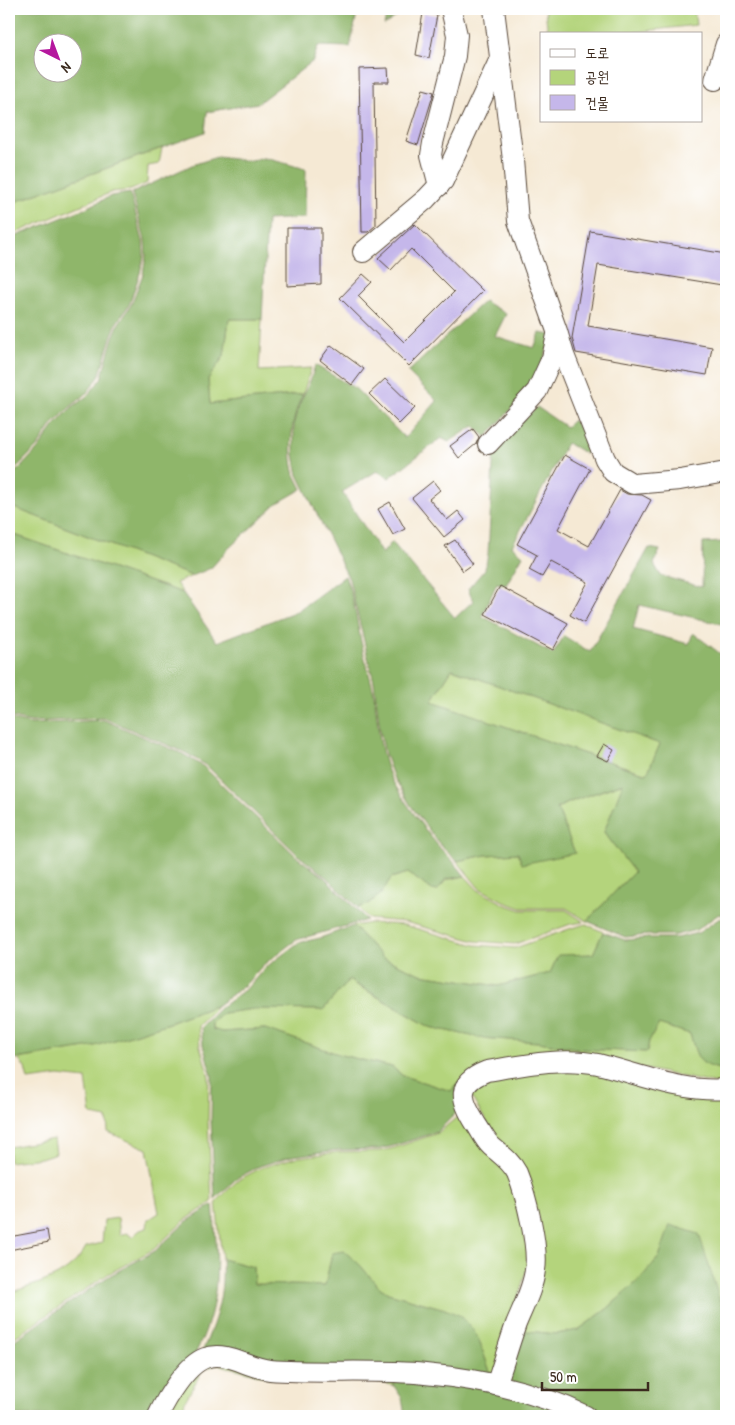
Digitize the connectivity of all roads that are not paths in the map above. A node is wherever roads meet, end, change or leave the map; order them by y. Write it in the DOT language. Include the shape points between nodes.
graph roads {
  1 [pos="451,9"];
  2 [pos="494,9"];
  3 [pos="726,44"];
  4 [pos="500,61"];
  5 [pos="714,80"];
  6 [pos="439,186"];
  7 [pos="363,252"];
  8 [pos="557,331"];
  9 [pos="488,444"];
  10 [pos="726,472"];
  11 [pos="726,1089"];
  12 [pos="496,1385"];
  13 [pos="158,1416"];
  14 [pos="586,1416"];
  1 -- 6 [label="street" via="457,35 455,56 432,155"];
  2 -- 4 [label="street"];
  3 -- 5 [label="street"];
  4 -- 6 [label="street"];
  4 -- 8 [label="street" via="518,221"];
  6 -- 7 [label="street"];
  8 -- 9 [label="street" via="552,358 537,391"];
  8 -- 10 [label="street" via="604,459 613,472 633,484"];
  11 -- 12 [label="street" via="701,1089 597,1064 560,1061 487,1071 469,1081 463,1098 466,1108 485,1139 516,1173 535,1247 535,1270"];
  12 -- 13 [label="street" via="425,1374 267,1370 224,1355 204,1358 186,1372"];
  12 -- 14 [label="street" via="528,1393"];
}
